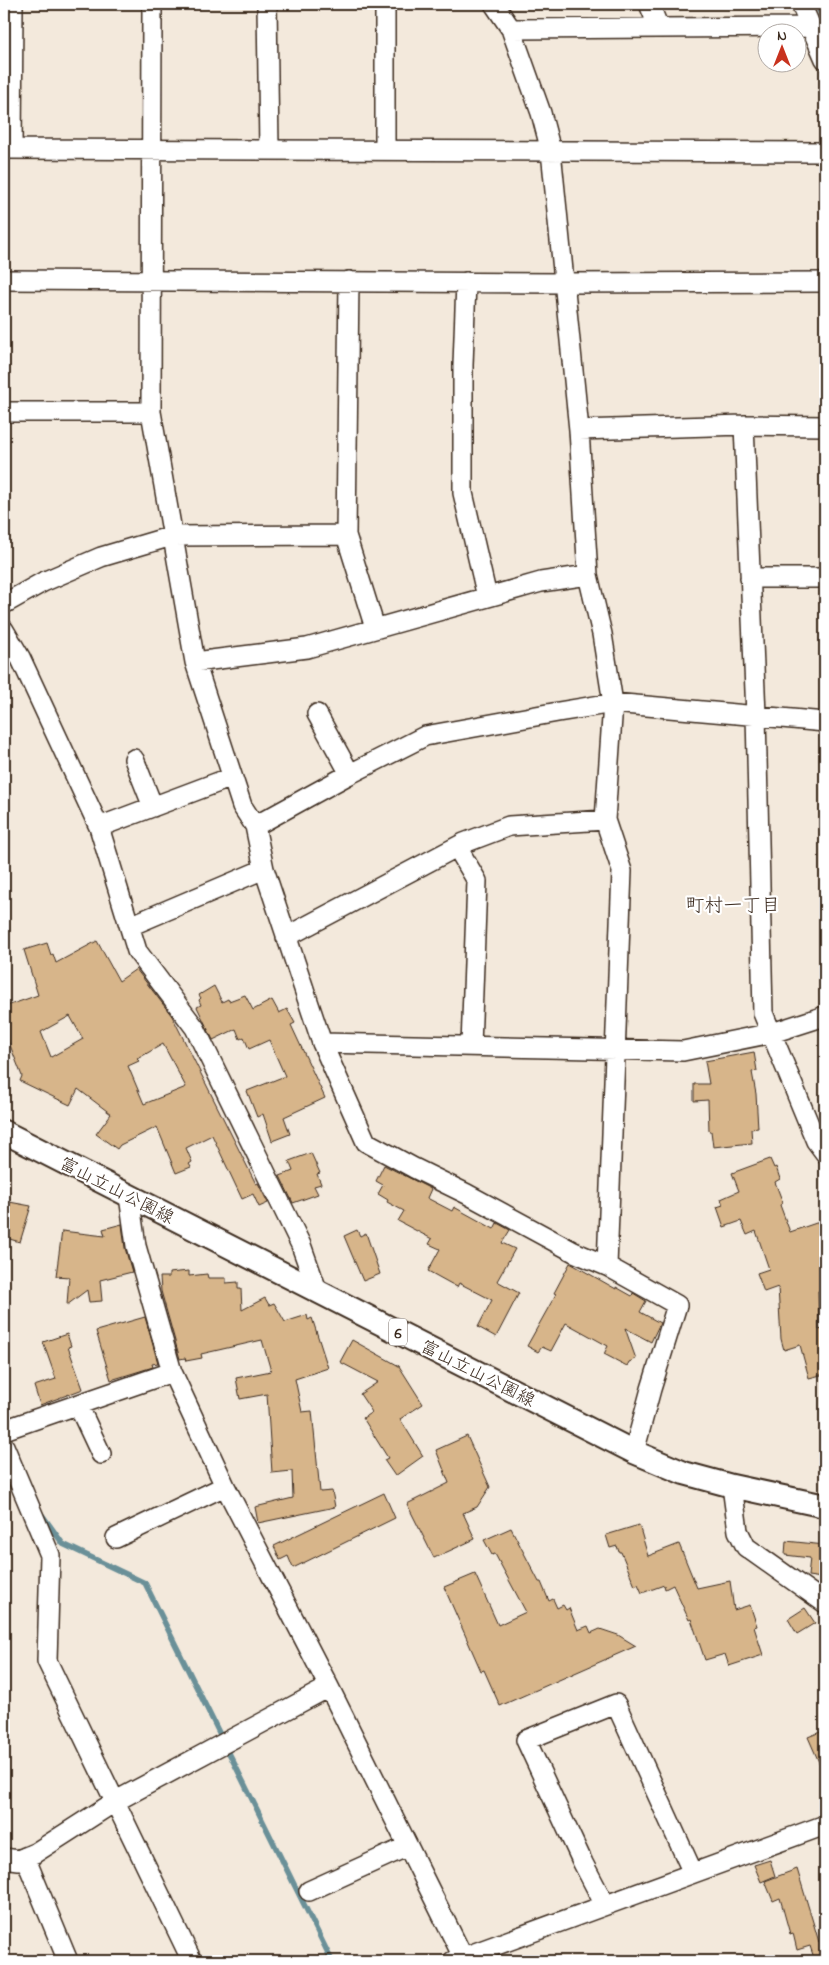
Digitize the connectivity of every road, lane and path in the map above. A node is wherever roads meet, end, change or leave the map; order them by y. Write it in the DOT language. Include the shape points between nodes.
graph roads {
  1 [pos="13,4"];
  2 [pos="152,4"];
  3 [pos="267,4"];
  4 [pos="386,4"];
  5 [pos="494,4"];
  6 [pos="649,4"];
  7 [pos="802,4"];
  8 [pos="812,27"];
  9 [pos="659,28"];
  10 [pos="511,29"];
  11 [pos="825,59"];
  12 [pos="8,149"];
  13 [pos="152,150"];
  14 [pos="269,150"];
  15 [pos="386,150"];
  16 [pos="551,151"];
  17 [pos="825,152"];
  18 [pos="4,280"];
  19 [pos="152,280"];
  20 [pos="349,281"];
  21 [pos="466,282"];
  22 [pos="825,282"];
  23 [pos="564,283"];
  24 [pos="4,412"];
  25 [pos="152,412"];
  26 [pos="744,426"];
  27 [pos="825,426"];
  28 [pos="579,430"];
  29 [pos="346,535"];
  30 [pos="172,536"];
  31 [pos="588,575"];
  32 [pos="750,578"];
  33 [pos="825,578"];
  34 [pos="487,597"];
  35 [pos="4,604"];
  36 [pos="375,628"];
  37 [pos="4,630"];
  38 [pos="12,661"];
  39 [pos="195,662"];
  40 [pos="613,703"];
  41 [pos="317,714"];
  42 [pos="756,715"];
  43 [pos="825,722"];
  44 [pos="134,759"];
  45 [pos="350,774"];
  46 [pos="232,777"];
  47 [pos="153,807"];
  48 [pos="605,820"];
  49 [pos="255,826"];
  50 [pos="99,827"];
  51 [pos="457,847"];
  52 [pos="264,869"];
  53 [pos="130,926"];
  54 [pos="286,937"];
  55 [pos="825,1016"];
  56 [pos="772,1033"];
  57 [pos="322,1043"];
  58 [pos="471,1046"];
  59 [pos="614,1050"];
  60 [pos="4,1132"];
  61 [pos="825,1153"];
  62 [pos="129,1196"];
  63 [pos="606,1266"];
  64 [pos="317,1290"];
  65 [pos="172,1372"];
  66 [pos="78,1405"];
  67 [pos="4,1430"];
  68 [pos="4,1446"];
  69 [pos="634,1452"];
  70 [pos="101,1454"];
  71 [pos="225,1486"];
  72 [pos="732,1486"];
  73 [pos="815,1500"];
  74 [pos="825,1506"];
  75 [pos="116,1538"];
  76 [pos="825,1603"];
  77 [pos="329,1687"];
  78 [pos="116,1801"];
  79 [pos="825,1825"];
  80 [pos="408,1846"];
  81 [pos="25,1857"];
  82 [pos="4,1858"];
  83 [pos="693,1873"];
  84 [pos="309,1891"];
  85 [pos="605,1905"];
  86 [pos="460,1960"];
  87 [pos="68,1961"];
  88 [pos="192,1961"];
  1 -- 12 [label="street"];
  2 -- 13 [label="street"];
  3 -- 14 [label="street"];
  4 -- 15 [label="street"];
  5 -- 10 [label="street"];
  6 -- 9 [label="street"];
  7 -- 8 [label="street"];
  8 -- 9 [label="street"];
  8 -- 11 [label="street"];
  9 -- 10 [label="street"];
  10 -- 16 [label="street"];
  12 -- 13 [label="street"];
  13 -- 14 [label="street"];
  13 -- 19 [label="street"];
  14 -- 15 [label="street"];
  15 -- 16 [label="street"];
  16 -- 17 [label="street"];
  16 -- 23 [label="street"];
  18 -- 19 [label="street"];
  19 -- 20 [label="street"];
  19 -- 25 [label="street"];
  20 -- 21 [label="street"];
  20 -- 29 [label="street"];
  21 -- 23 [label="street"];
  21 -- 34 [label="street" via="463,493"];
  22 -- 23 [label="street"];
  23 -- 28 [label="street"];
  24 -- 25 [label="street"];
  25 -- 30 [label="street"];
  26 -- 27 [label="street"];
  26 -- 28 [label="street"];
  26 -- 32 [label="street"];
  28 -- 31 [label="street"];
  29 -- 30 [label="street"];
  29 -- 36 [label="street"];
  30 -- 35 [label="street" via="102,557 43,582"];
  30 -- 39 [label="street"];
  31 -- 34 [label="street" via="542,582"];
  31 -- 40 [label="street"];
  32 -- 33 [label="street"];
  32 -- 42 [label="street"];
  34 -- 36 [label="street"];
  36 -- 39 [label="street" via="307,648"];
  37 -- 38 [label="street"];
  38 -- 50 [label="street"];
  39 -- 46 [label="street"];
  40 -- 42 [label="street"];
  40 -- 45 [label="street" via="425,736"];
  40 -- 48 [label="street"];
  41 -- 45 [label="street"];
  42 -- 43 [label="street"];
  42 -- 56 [label="street" via="764,1013"];
  44 -- 47 [label="street"];
  45 -- 49 [label="street"];
  46 -- 47 [label="street"];
  46 -- 49 [label="street" via="242,806"];
  47 -- 50 [label="street"];
  48 -- 51 [label="street" via="509,826"];
  48 -- 59 [label="street" via="622,871"];
  49 -- 52 [label="street"];
  50 -- 53 [label="street"];
  51 -- 54 [label="street"];
  51 -- 58 [label="street" via="477,881"];
  52 -- 53 [label="street"];
  52 -- 54 [label="street"];
  53 -- 64 [label="street" via="137,951 194,1028 302,1245"];
  54 -- 57 [label="street"];
  55 -- 56 [label="street"];
  56 -- 59 [label="street" via="683,1051"];
  56 -- 61 [label="street" via="816,1141"];
  57 -- 58 [label="street"];
  57 -- 63 [label="street" via="366,1142"];
  58 -- 59 [label="street"];
  59 -- 63 [label="street"];
  60 -- 62 [label="main road, 富山立山公園線 / 6"];
  62 -- 64 [label="main road, 富山立山公園線 / 6"];
  62 -- 65 [label="street" via="136,1246"];
  63 -- 69 [label="street" via="677,1305"];
  64 -- 69 [label="main road, 富山立山公園線 / 6"];
  65 -- 66 [label="street"];
  65 -- 71 [label="street"];
  66 -- 67 [label="street"];
  66 -- 70 [label="street"];
  68 -- 78 [label="street" via="50,1555 47,1660"];
  69 -- 72 [label="main road, 富山立山公園線 / 6" via="684,1472"];
  71 -- 75 [label="street"];
  71 -- 77 [label="street"];
  72 -- 73 [label="main road, 富山立山公園線 / 6"];
  72 -- 76 [label="street" via="738,1531 746,1547"];
  73 -- 74 [label="main road, 富山立山公園線 / 6"];
  77 -- 78 [label="street"];
  77 -- 80 [label="street"];
  78 -- 81 [label="street"];
  78 -- 88 [label="street"];
  79 -- 83 [label="street"];
  80 -- 84 [label="street"];
  80 -- 86 [label="street"];
  81 -- 82 [label="street" via="18,1860"];
  81 -- 87 [label="street"];
  83 -- 85 [label="street"];
  83 -- 85 [label="street" via="616,1704 526,1740"];
  85 -- 86 [label="street"];
}
